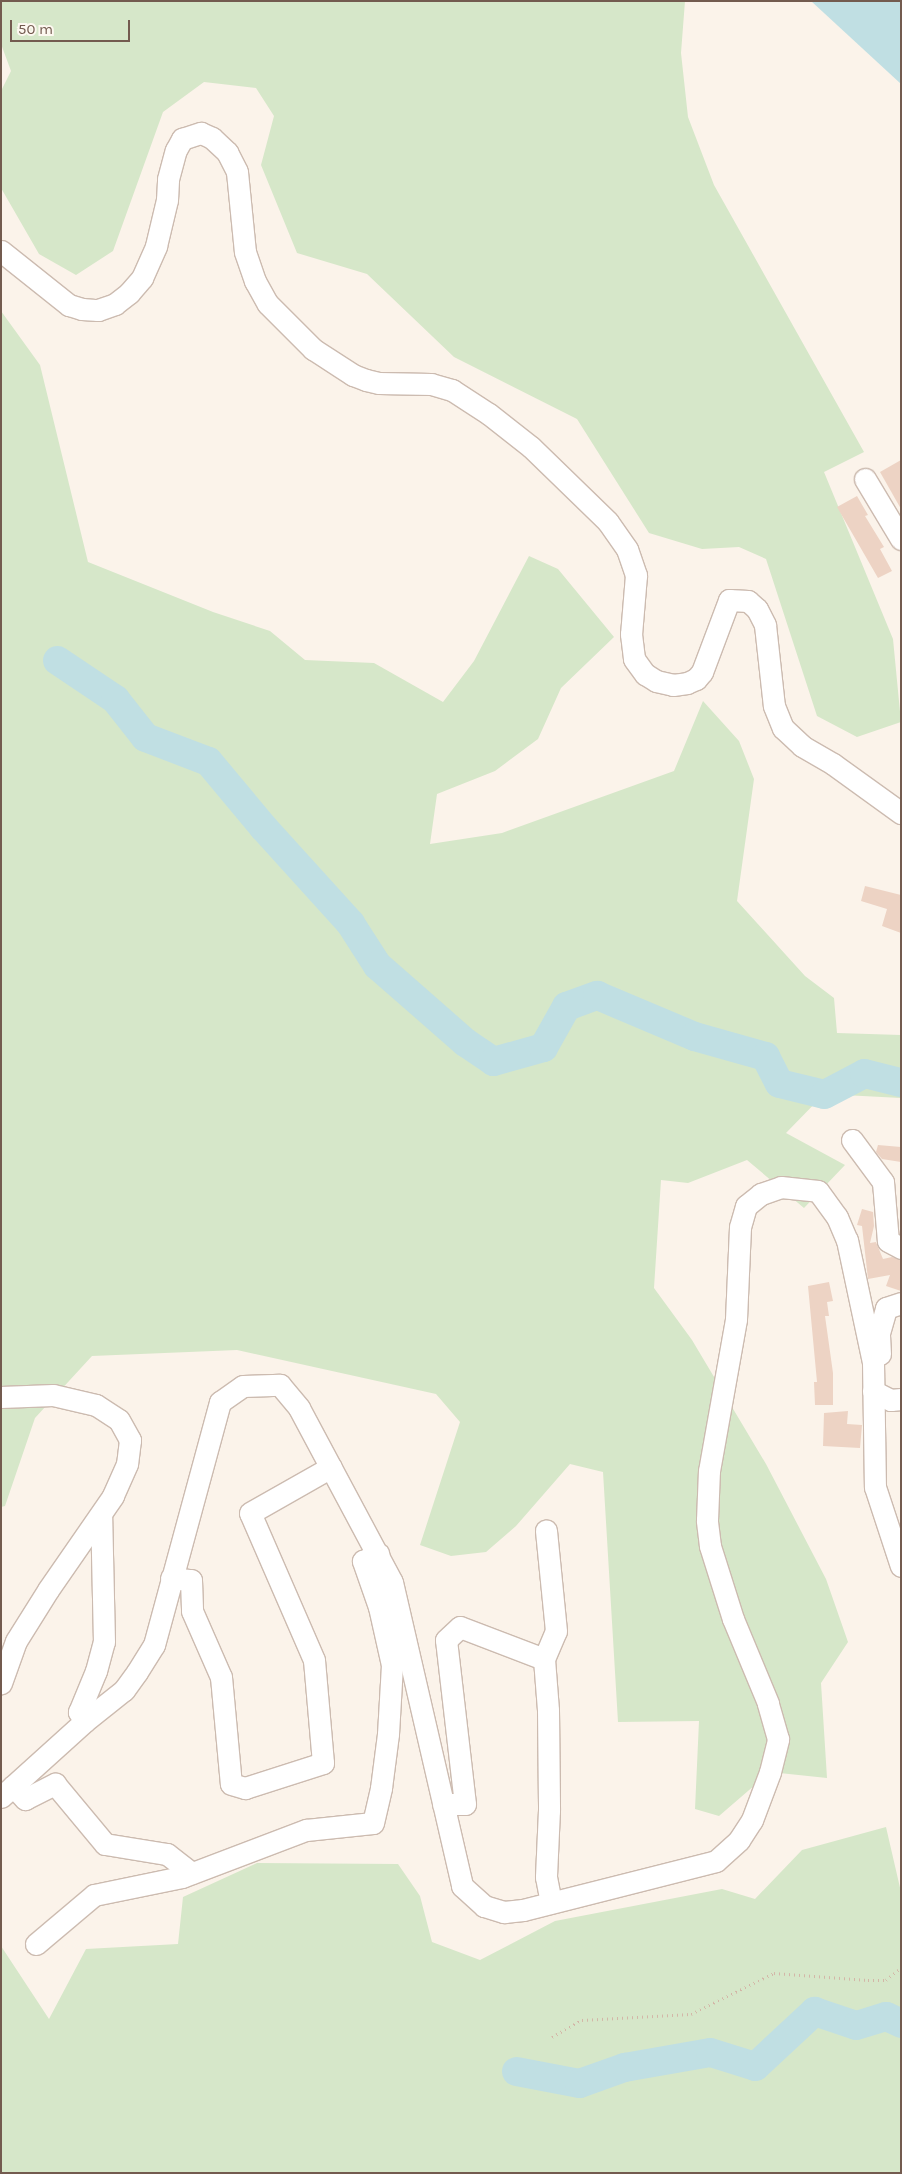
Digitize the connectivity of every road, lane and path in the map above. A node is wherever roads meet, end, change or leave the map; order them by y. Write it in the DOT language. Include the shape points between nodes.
graph roads {
  1 [pos="1,251"];
  2 [pos="864,479"];
  3 [pos="901,539"];
  4 [pos="901,813"];
  5 [pos="852,1140"];
  6 [pos="901,1248"];
  7 [pos="901,1303"];
  8 [pos="873,1362"];
  9 [pos="873,1391"];
  10 [pos="1,1397"];
  11 [pos="901,1399"];
  12 [pos="330,1468"];
  13 [pos="101,1514"];
  14 [pos="546,1530"];
  15 [pos="378,1554"];
  16 [pos="901,1566"];
  17 [pos="171,1578"];
  18 [pos="7,1650"];
  19 [pos="544,1659"];
  20 [pos="1,1683"];
  21 [pos="85,1721"];
  22 [pos="7,1792"];
  23 [pos="443,1804"];
  24 [pos="191,1873"];
  25 [pos="551,1903"];
  26 [pos="36,1944"];
  27 [pos="901,1968"];
  28 [pos="552,2037"];
  1 -- 4 [label="street" via="69,305 98,310 115,304 142,278 156,246 167,200 168,179 182,138 201,133 212,138 227,152 237,172 245,252 255,281 268,304 313,349 366,380 431,384 452,390 489,414 545,461 608,522 627,549 636,575 631,634 634,659 656,681 673,684 696,679 702,672 729,600 748,601 758,609 765,625 774,706 783,728 802,746"];
  2 -- 3 [label="street"];
  5 -- 6 [label="street" via="883,1182 888,1242"];
  7 -- 8 [label="street" via="886,1308 879,1333 880,1360"];
  8 -- 9 [label="street"];
  8 -- 25 [label="street" via="847,1240 838,1217 818,1191 781,1188 762,1194 746,1206 740,1227 736,1319 709,1470 707,1520 710,1546 733,1619 768,1703 778,1739 770,1772 752,1820 739,1840 716,1861"];
  9 -- 11 [label="street" via="891,1400"];
  9 -- 16 [label="street" via="875,1487"];
  10 -- 13 [label="street" via="53,1395 96,1405 119,1420 130,1440 127,1464"];
  12 -- 15 [label="street"];
  12 -- 17 [label="street" via="299,1408 280,1385 243,1386 220,1402"];
  12 -- 17 [label="street" via="250,1513 314,1660 323,1763 245,1788 232,1784 222,1676 192,1611 190,1580"];
  13 -- 18 [label="street" via="16,1642"];
  13 -- 21 [label="street" via="104,1642 79,1712"];
  14 -- 19 [label="street" via="556,1631"];
  15 -- 23 [label="street" via="392,1582"];
  15 -- 24 [label="street" via="363,1560 379,1607 392,1665 388,1734 373,1823 306,1830"];
  17 -- 21 [label="street" via="154,1645 124,1690"];
  18 -- 20 [label="street"];
  19 -- 23 [label="street" via="460,1627 446,1640 465,1804"];
  19 -- 25 [label="street" via="549,1810 546,1877"];
  21 -- 22 [label="street"];
  22 -- 24 [label="street" via="25,1799 55,1784 106,1844 167,1854"];
  23 -- 25 [label="street" via="462,1886 484,1906 504,1912"];
  24 -- 26 [label="street" via="94,1894"];
  27 -- 28 [label="path" via="886,1980 774,1973 691,2014 582,2020"];
}
